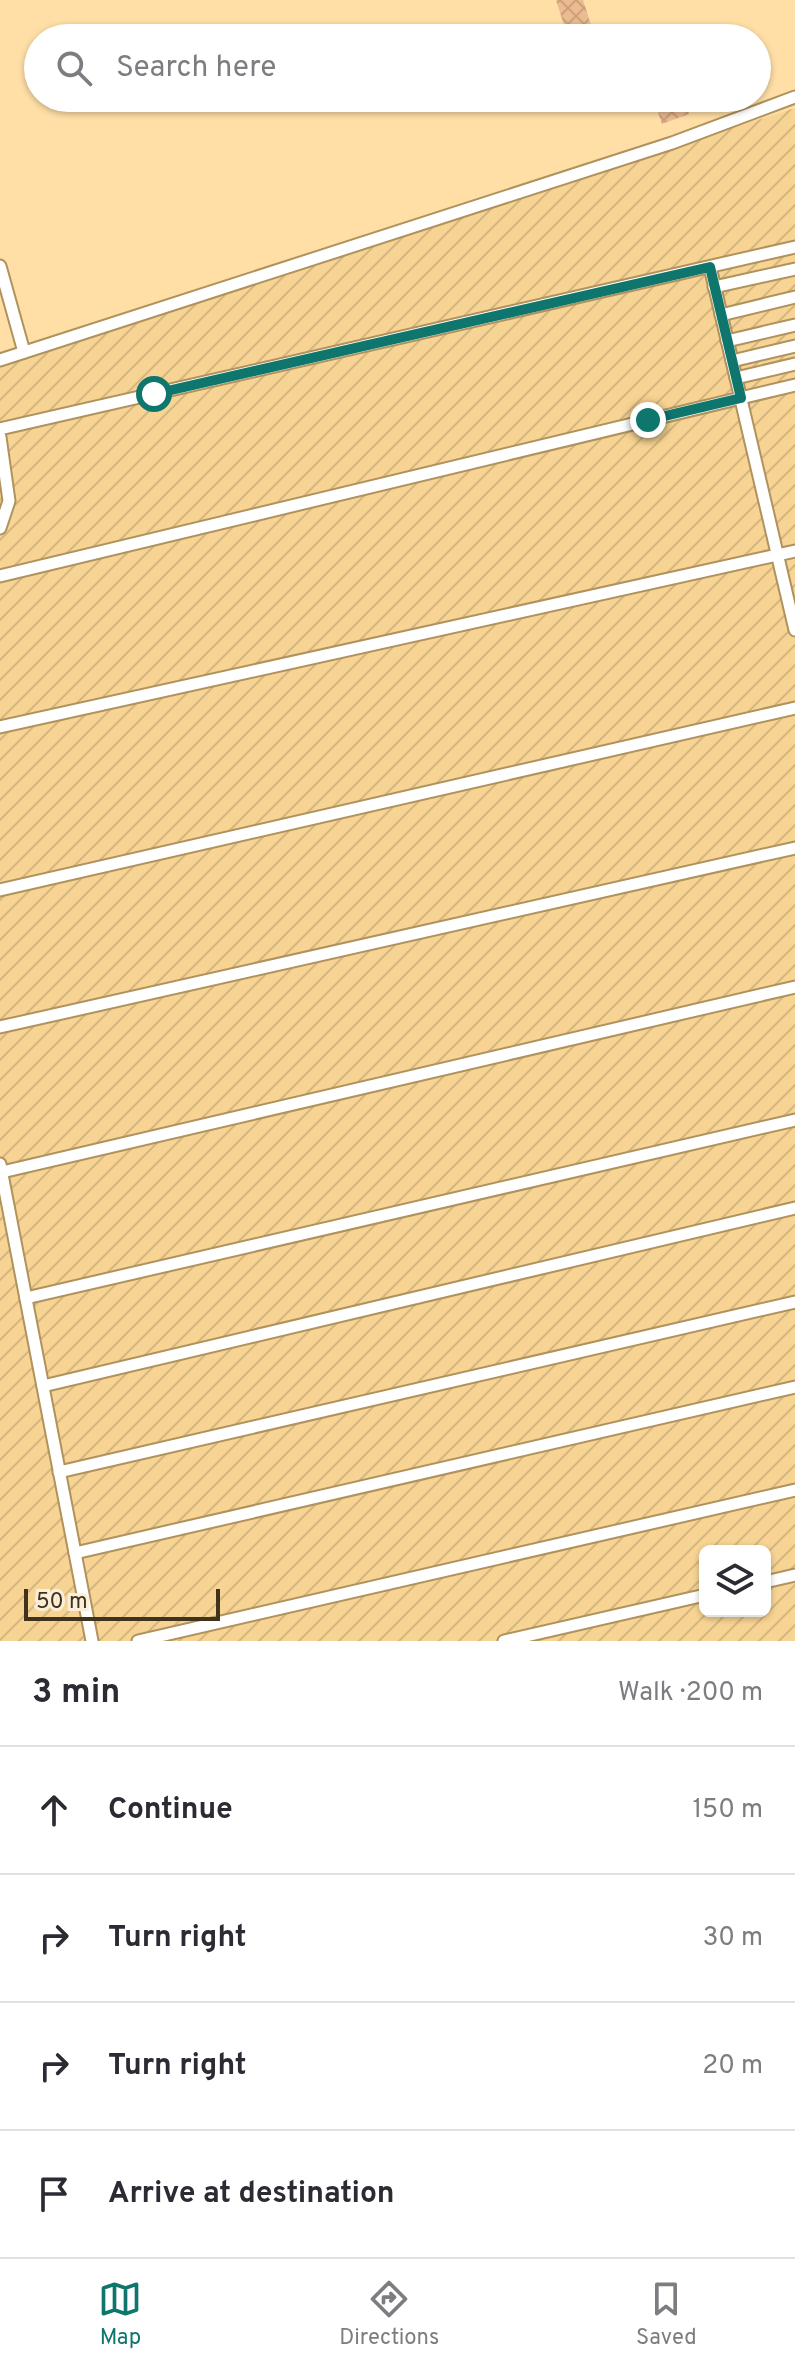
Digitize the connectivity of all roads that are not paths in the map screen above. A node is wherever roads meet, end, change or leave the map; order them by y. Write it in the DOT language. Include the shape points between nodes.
graph roads {
  1 [pos="795,97"];
  2 [pos="771,106"];
  3 [pos="756,112"];
  4 [pos="795,247"];
  5 [pos="0,266"];
  6 [pos="710,267"];
  7 [pos="795,269"];
  8 [pos="714,287"];
  9 [pos="795,297"];
  10 [pos="721,315"];
  11 [pos="795,325"];
  12 [pos="727,341"];
  13 [pos="795,346"];
  14 [pos="24,352"];
  15 [pos="0,360"];
  16 [pos="732,361"];
  17 [pos="795,364"];
  18 [pos="736,378"];
  19 [pos="795,385"];
  20 [pos="741,398"];
  21 [pos="0,429"];
  22 [pos="0,437"];
  23 [pos="0,528"];
  24 [pos="795,551"];
  25 [pos="778,555"];
  26 [pos="0,576"];
  27 [pos="795,630"];
  28 [pos="795,708"];
  29 [pos="0,727"];
  30 [pos="795,848"];
  31 [pos="0,890"];
  32 [pos="795,987"];
  33 [pos="0,1027"];
  34 [pos="795,1120"];
  35 [pos="1,1168"];
  36 [pos="795,1208"];
  37 [pos="26,1298"];
  38 [pos="795,1302"];
  39 [pos="43,1386"];
  40 [pos="795,1387"];
  41 [pos="59,1472"];
  42 [pos="795,1490"];
  43 [pos="75,1553"];
  44 [pos="795,1575"];
  45 [pos="771,1581"];
  46 [pos="699,1596"];
  47 [pos="92,1641"];
  48 [pos="138,1641"];
  49 [pos="504,1641"];
  1 -- 2 [label="lane"];
  3 -- 14 [label="lane"];
  4 -- 6 [label="lane"];
  5 -- 14 [label="lane"];
  6 -- 8 [label="lane"];
  6 -- 21 [label="lane"];
  7 -- 8 [label="lane"];
  8 -- 10 [label="lane"];
  9 -- 10 [label="lane"];
  10 -- 12 [label="lane"];
  11 -- 12 [label="lane"];
  12 -- 16 [label="lane"];
  13 -- 16 [label="lane"];
  14 -- 15 [label="lane"];
  16 -- 18 [label="lane"];
  17 -- 18 [label="lane"];
  18 -- 20 [label="lane"];
  19 -- 20 [label="lane"];
  20 -- 25 [label="lane"];
  20 -- 26 [label="lane"];
  22 -- 23 [label="lane" via="9,501"];
  24 -- 25 [label="lane"];
  25 -- 27 [label="lane"];
  25 -- 29 [label="lane"];
  28 -- 31 [label="lane"];
  30 -- 33 [label="lane"];
  32 -- 35 [label="lane"];
  34 -- 37 [label="lane"];
  35 -- 37 [label="lane"];
  36 -- 39 [label="lane"];
  37 -- 39 [label="lane"];
  38 -- 41 [label="lane"];
  39 -- 41 [label="lane"];
  40 -- 43 [label="lane"];
  41 -- 43 [label="lane"];
  42 -- 48 [label="lane"];
  43 -- 47 [label="lane"];
  44 -- 45 [label="lane"];
  46 -- 49 [label="lane"];
}
